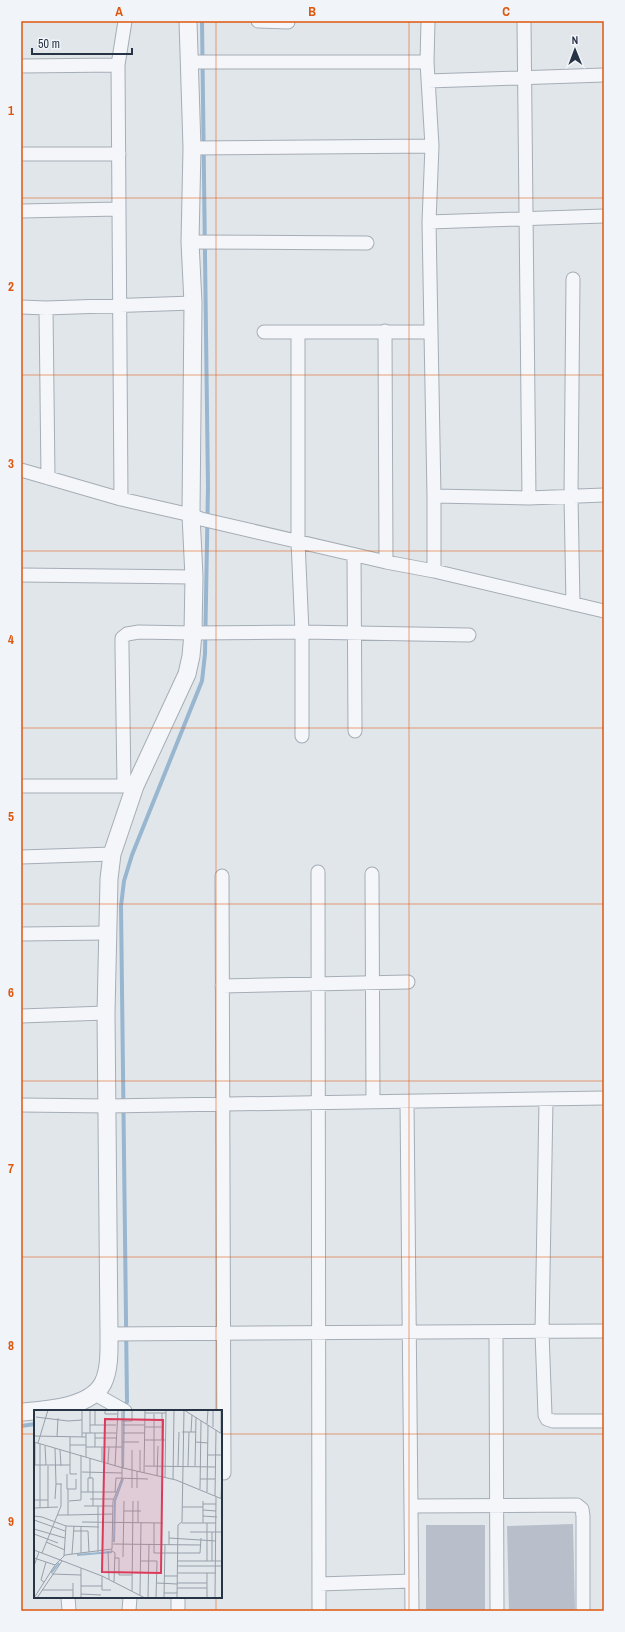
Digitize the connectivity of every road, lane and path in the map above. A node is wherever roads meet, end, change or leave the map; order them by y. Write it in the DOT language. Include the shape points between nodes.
graph roads {
  1 [pos="125,21"];
  2 [pos="188,21"];
  3 [pos="258,21"];
  4 [pos="288,21"];
  5 [pos="428,21"];
  6 [pos="524,21"];
  7 [pos="190,62"];
  8 [pos="427,62"];
  9 [pos="118,65"];
  10 [pos="21,66"];
  11 [pos="604,75"];
  12 [pos="525,78"];
  13 [pos="428,81"];
  14 [pos="432,146"];
  15 [pos="192,148"];
  16 [pos="21,154"];
  17 [pos="119,154"];
  18 [pos="119,209"];
  19 [pos="21,211"];
  20 [pos="604,216"];
  21 [pos="526,218"];
  22 [pos="429,222"];
  23 [pos="190,242"];
  24 [pos="367,243"];
  25 [pos="573,279"];
  26 [pos="193,303"];
  27 [pos="119,305"];
  28 [pos="21,307"];
  29 [pos="46,308"];
  30 [pos="385,331"];
  31 [pos="264,332"];
  32 [pos="298,332"];
  33 [pos="430,332"];
  34 [pos="21,470"];
  35 [pos="48,478"];
  36 [pos="604,495"];
  37 [pos="434,496"];
  38 [pos="571,496"];
  39 [pos="529,498"];
  40 [pos="121,499"];
  41 [pos="196,517"];
  42 [pos="298,541"];
  43 [pos="354,554"];
  44 [pos="386,562"];
  45 [pos="434,571"];
  46 [pos="21,575"];
  47 [pos="194,577"];
  48 [pos="573,604"];
  49 [pos="604,611"];
  50 [pos="302,632"];
  51 [pos="193,633"];
  52 [pos="354,633"];
  53 [pos="469,635"];
  54 [pos="355,731"];
  55 [pos="302,736"];
  56 [pos="21,786"];
  57 [pos="130,786"];
  58 [pos="112,854"];
  59 [pos="21,857"];
  60 [pos="318,872"];
  61 [pos="372,874"];
  62 [pos="222,876"];
  63 [pos="108,933"];
  64 [pos="21,934"];
  65 [pos="408,982"];
  66 [pos="373,984"];
  67 [pos="318,985"];
  68 [pos="222,986"];
  69 [pos="106,1014"];
  70 [pos="21,1016"];
  71 [pos="604,1098"];
  72 [pos="546,1100"];
  73 [pos="373,1102"];
  74 [pos="407,1102"];
  75 [pos="317,1103"];
  76 [pos="223,1104"];
  77 [pos="21,1105"];
  78 [pos="108,1106"];
  79 [pos="604,1331"];
  80 [pos="410,1332"];
  81 [pos="496,1332"];
  82 [pos="542,1332"];
  83 [pos="224,1333"];
  84 [pos="319,1333"];
  85 [pos="109,1334"];
  86 [pos="95,1394"];
  87 [pos="60,1409"];
  88 [pos="47,1410"];
  89 [pos="122,1410"];
  90 [pos="34,1411"];
  91 [pos="21,1412"];
  92 [pos="604,1421"];
  93 [pos="224,1472"];
  94 [pos="497,1505"];
  95 [pos="411,1506"];
  96 [pos="412,1581"];
  97 [pos="319,1584"];
  98 [pos="68,1598"];
  99 [pos="130,1598"];
  100 [pos="178,1598"];
  101 [pos="69,1611"];
  102 [pos="130,1611"];
  103 [pos="178,1611"];
  104 [pos="319,1611"];
  105 [pos="412,1611"];
  106 [pos="497,1611"];
  107 [pos="583,1611"];
  1 -- 9 [label="street"];
  2 -- 7 [label="street"];
  3 -- 4 [label="street"];
  5 -- 8 [label="street"];
  6 -- 12 [label="street"];
  7 -- 8 [label="street"];
  7 -- 15 [label="street"];
  8 -- 13 [label="street"];
  9 -- 10 [label="street"];
  9 -- 17 [label="street"];
  11 -- 12 [label="street"];
  12 -- 13 [label="street"];
  12 -- 21 [label="street"];
  13 -- 14 [label="street"];
  14 -- 15 [label="street"];
  14 -- 22 [label="street"];
  15 -- 23 [label="street"];
  16 -- 17 [label="street"];
  17 -- 18 [label="street"];
  18 -- 19 [label="street"];
  18 -- 27 [label="street"];
  20 -- 21 [label="street"];
  21 -- 22 [label="street"];
  21 -- 39 [label="street"];
  22 -- 33 [label="street"];
  23 -- 24 [label="street"];
  23 -- 26 [label="street"];
  25 -- 38 [label="street"];
  26 -- 27 [label="street"];
  26 -- 41 [label="street"];
  27 -- 29 [label="street"];
  27 -- 40 [label="street"];
  28 -- 29 [label="street"];
  29 -- 35 [label="street"];
  30 -- 32 [label="street"];
  30 -- 33 [label="street"];
  30 -- 44 [label="street"];
  31 -- 32 [label="street"];
  32 -- 42 [label="street"];
  33 -- 37 [label="street"];
  34 -- 35 [label="street"];
  35 -- 40 [label="street"];
  36 -- 38 [label="street"];
  37 -- 39 [label="street"];
  37 -- 45 [label="street"];
  38 -- 39 [label="street"];
  38 -- 48 [label="street"];
  40 -- 41 [label="street"];
  41 -- 42 [label="street"];
  41 -- 47 [label="street"];
  42 -- 43 [label="street"];
  42 -- 50 [label="street"];
  43 -- 44 [label="street"];
  43 -- 52 [label="street"];
  44 -- 45 [label="street"];
  45 -- 48 [label="street"];
  46 -- 47 [label="street"];
  47 -- 51 [label="street"];
  48 -- 49 [label="street"];
  50 -- 51 [label="street"];
  50 -- 52 [label="street"];
  50 -- 55 [label="street"];
  51 -- 57 [label="street" via="187,674"];
  51 -- 57 [label="street" via="132,632 122,638"];
  52 -- 53 [label="street"];
  52 -- 54 [label="street"];
  56 -- 57 [label="street"];
  57 -- 58 [label="street"];
  58 -- 59 [label="street"];
  58 -- 63 [label="street" via="108,879"];
  60 -- 67 [label="street"];
  61 -- 66 [label="street"];
  62 -- 68 [label="street"];
  63 -- 64 [label="street"];
  63 -- 69 [label="street"];
  65 -- 66 [label="street"];
  66 -- 67 [label="street"];
  66 -- 73 [label="street"];
  67 -- 68 [label="street"];
  67 -- 75 [label="street"];
  68 -- 76 [label="street"];
  69 -- 70 [label="street"];
  69 -- 78 [label="street"];
  71 -- 72 [label="street"];
  72 -- 74 [label="street"];
  72 -- 82 [label="street"];
  73 -- 74 [label="street"];
  73 -- 75 [label="street"];
  74 -- 80 [label="street"];
  75 -- 76 [label="street"];
  75 -- 84 [label="street"];
  76 -- 78 [label="street"];
  76 -- 83 [label="street"];
  77 -- 78 [label="street"];
  78 -- 85 [label="street"];
  79 -- 82 [label="street"];
  80 -- 81 [label="street"];
  80 -- 84 [label="street"];
  80 -- 95 [label="street"];
  81 -- 82 [label="street"];
  81 -- 94 [label="street"];
  82 -- 92 [label="street" via="547,1419"];
  83 -- 84 [label="street"];
  83 -- 85 [label="street"];
  83 -- 93 [label="street"];
  84 -- 97 [label="street"];
  85 -- 86 [label="street" via="106,1373"];
  86 -- 87 [label="street"];
  86 -- 89 [label="street"];
  87 -- 88 [label="street"];
  90 -- 91 [label="street"];
  94 -- 95 [label="street"];
  94 -- 106 [label="street"];
  94 -- 107 [label="street" via="577,1505 582,1509"];
  95 -- 96 [label="street"];
  96 -- 97 [label="street"];
  96 -- 105 [label="street"];
  97 -- 104 [label="street"];
  98 -- 101 [label="street"];
  99 -- 102 [label="street"];
  100 -- 103 [label="street"];
}
